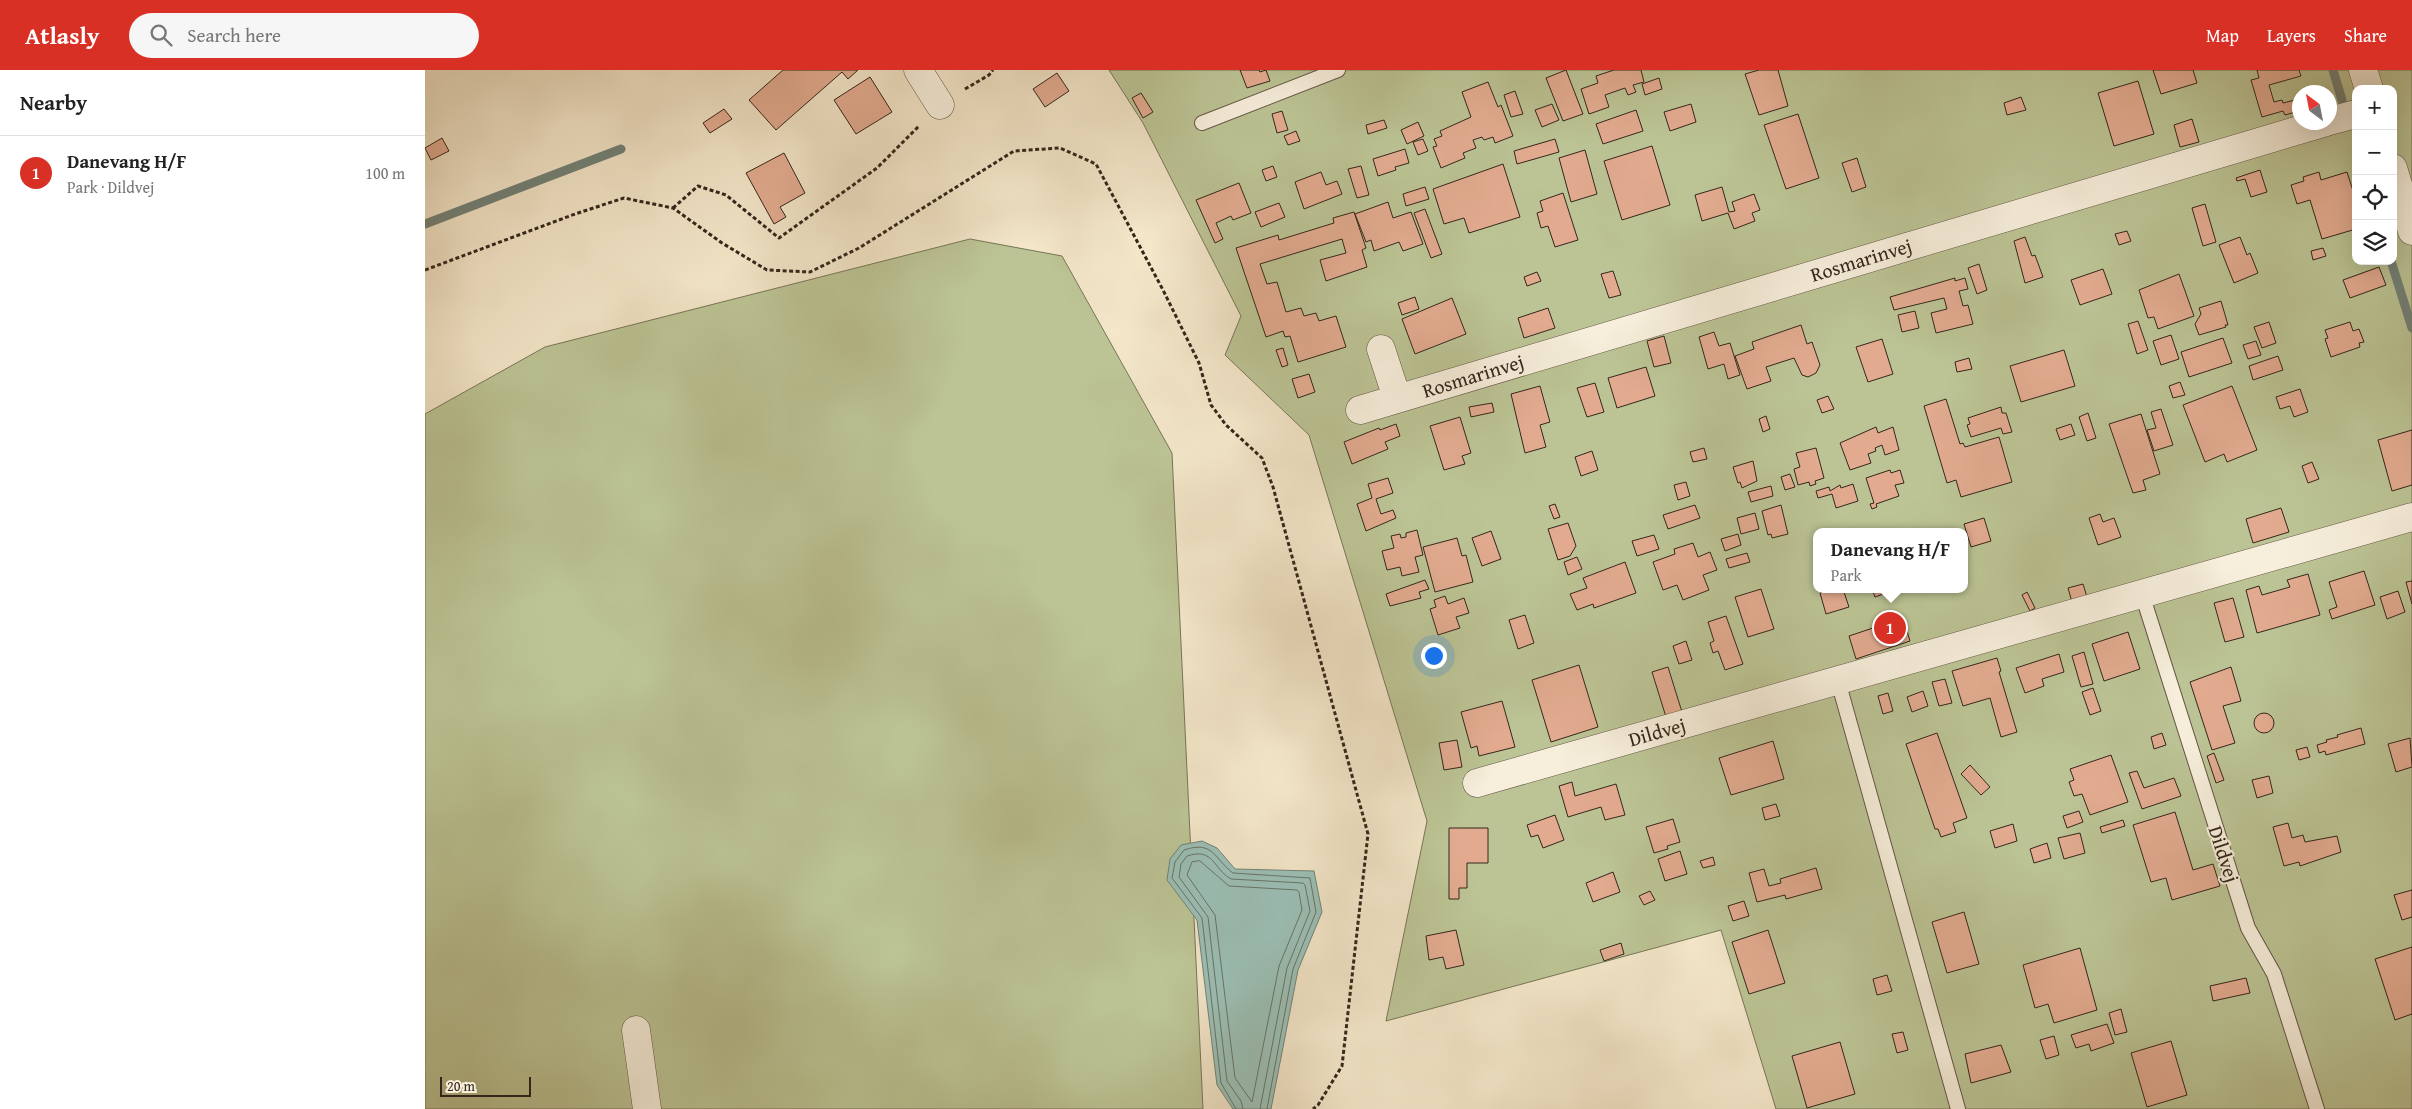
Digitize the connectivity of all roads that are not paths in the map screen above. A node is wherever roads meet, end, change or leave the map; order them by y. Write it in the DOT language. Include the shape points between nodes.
graph roads {
  1 [pos="918,70"];
  2 [pos="1338,70"];
  3 [pos="2363,70"];
  4 [pos="2368,85"];
  5 [pos="940,105"];
  6 [pos="2352,115"];
  7 [pos="2337,119"];
  8 [pos="1202,123"];
  9 [pos="2299,130"];
  10 [pos="2395,175"];
  11 [pos="2412,231"];
  12 [pos="1381,349"];
  13 [pos="1397,398"];
  14 [pos="1360,410"];
  15 [pos="2412,517"];
  16 [pos="2142,594"];
  17 [pos="1838,681"];
  18 [pos="1477,784"];
  19 [pos="636,1030"];
  20 [pos="647,1109"];
  21 [pos="1957,1109"];
  22 [pos="2317,1109"];
  1 -- 5 [label="street"];
  2 -- 8 [label="lane"];
  3 -- 4 [label="street"];
  6 -- 7 [label="street"];
  9 -- 13 [label="street, Rosmarinvej"];
  10 -- 11 [label="street"];
  12 -- 13 [label="street, Rosmarinvej"];
  13 -- 14 [label="street, Rosmarinvej"];
  15 -- 16 [label="street, Dildvej"];
  16 -- 17 [label="street, Dildvej"];
  16 -- 22 [label="lane, Dildvej" via="2248,928 2274,974"];
  17 -- 18 [label="street, Dildvej"];
  17 -- 21 [label="lane"];
  19 -- 20 [label="street"];
}
